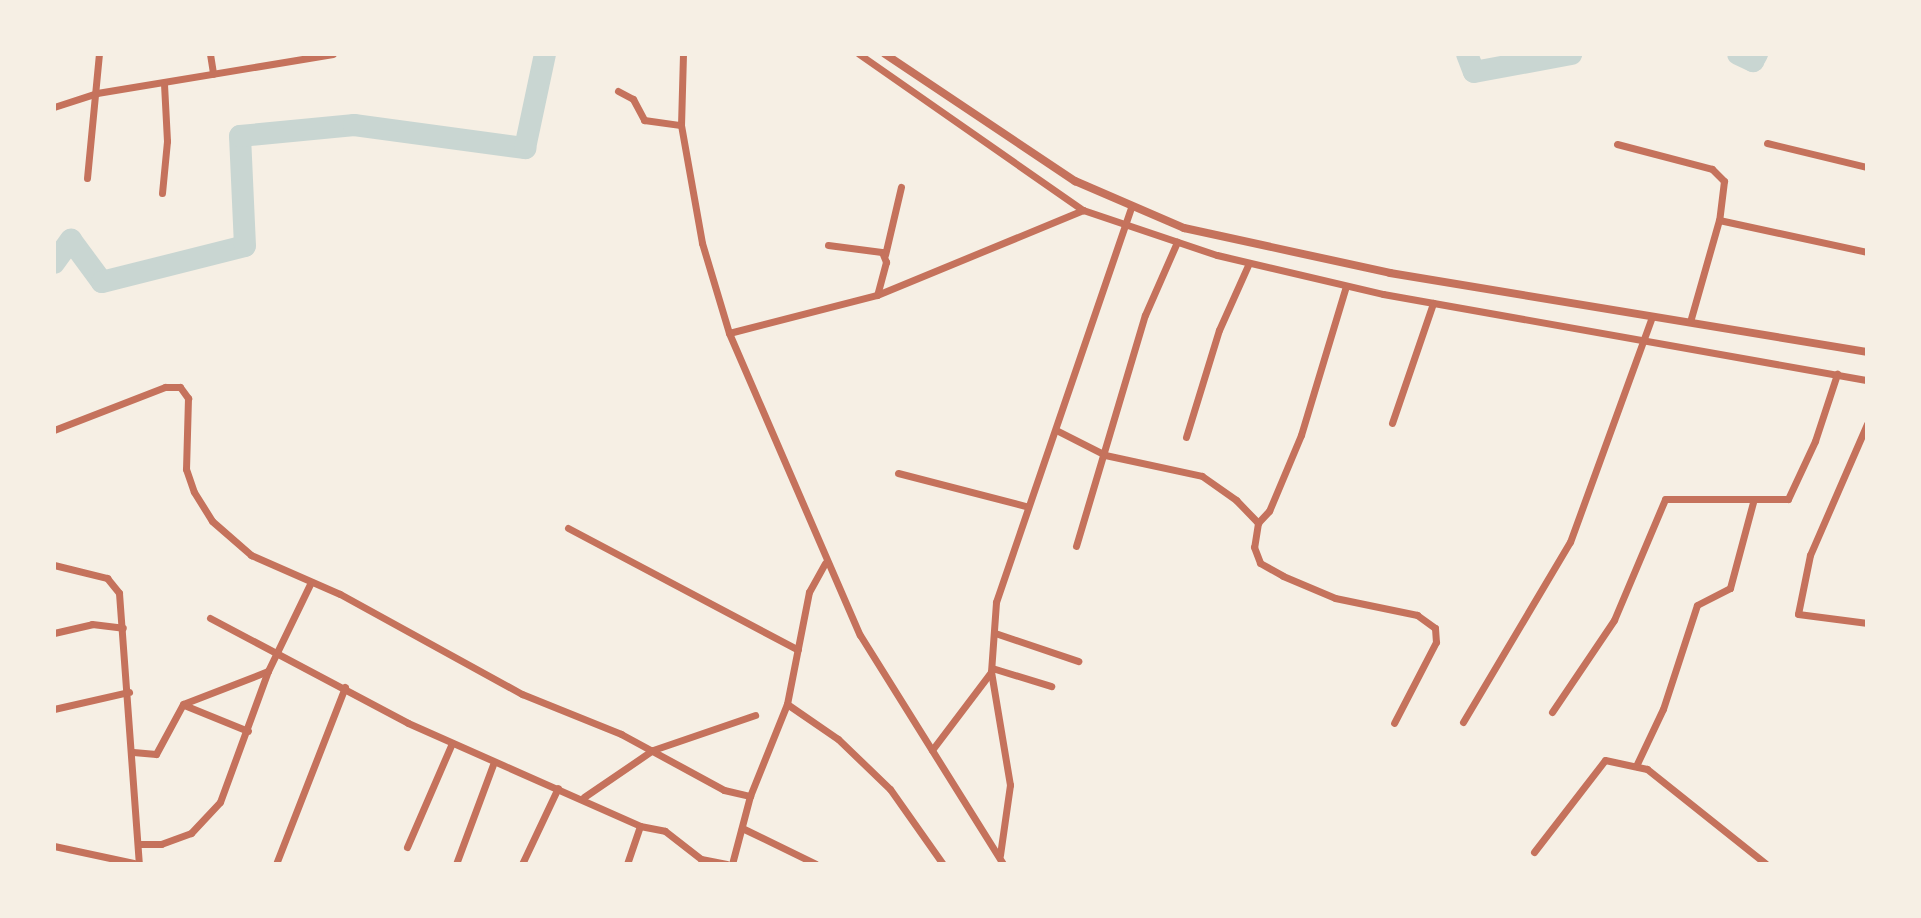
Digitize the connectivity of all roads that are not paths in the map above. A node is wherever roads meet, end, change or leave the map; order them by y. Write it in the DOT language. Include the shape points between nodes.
graph roads {
  1 [pos="99,54"];
  2 [pos="210,54"];
  3 [pos="333,54"];
  4 [pos="683,54"];
  5 [pos="859,54"];
  6 [pos="885,54"];
  7 [pos="286,58"];
  8 [pos="213,74"];
  9 [pos="164,83"];
  10 [pos="618,91"];
  11 [pos="97,93"];
  12 [pos="54,107"];
  13 [pos="681,125"];
  14 [pos="1767,143"];
  15 [pos="1617,144"];
  16 [pos="1867,167"];
  17 [pos="87,178"];
  18 [pos="901,187"];
  19 [pos="162,193"];
  20 [pos="1131,208"];
  21 [pos="1083,210"];
  22 [pos="1719,220"];
  23 [pos="1127,225"];
  24 [pos="1177,242"];
  25 [pos="828,245"];
  26 [pos="1867,252"];
  27 [pos="885,255"];
  28 [pos="1249,263"];
  29 [pos="1346,286"];
  30 [pos="877,295"];
  31 [pos="1433,303"];
  32 [pos="1652,317"];
  33 [pos="1690,322"];
  34 [pos="729,333"];
  35 [pos="1646,340"];
  36 [pos="1867,352"];
  37 [pos="1837,374"];
  38 [pos="1867,380"];
  39 [pos="1392,423"];
  40 [pos="1867,424"];
  41 [pos="54,430"];
  42 [pos="1056,430"];
  43 [pos="1186,437"];
  44 [pos="1105,455"];
  45 [pos="898,473"];
  46 [pos="1753,502"];
  47 [pos="1026,506"];
  48 [pos="1258,523"];
  49 [pos="568,528"];
  50 [pos="1076,546"];
  51 [pos="825,563"];
  52 [pos="54,565"];
  53 [pos="311,582"];
  54 [pos="210,618"];
  55 [pos="1867,623"];
  56 [pos="123,628"];
  57 [pos="54,633"];
  58 [pos="995,633"];
  59 [pos="798,650"];
  60 [pos="277,652"];
  61 [pos="1078,661"];
  62 [pos="992,670"];
  63 [pos="268,671"];
  64 [pos="1051,686"];
  65 [pos="345,687"];
  66 [pos="129,692"];
  67 [pos="183,704"];
  68 [pos="787,704"];
  69 [pos="54,709"];
  70 [pos="1552,712"];
  71 [pos="755,715"];
  72 [pos="1463,722"];
  73 [pos="1394,723"];
  74 [pos="248,731"];
  75 [pos="452,743"];
  76 [pos="653,750"];
  77 [pos="932,750"];
  78 [pos="133,752"];
  79 [pos="494,762"];
  80 [pos="1636,766"];
  81 [pos="558,788"];
  82 [pos="750,796"];
  83 [pos="584,797"];
  84 [pos="640,826"];
  85 [pos="742,828"];
  86 [pos="138,844"];
  87 [pos="54,846"];
  88 [pos="407,847"];
  89 [pos="1534,852"];
  90 [pos="1002,861"];
  91 [pos="138,864"];
  92 [pos="276,864"];
  93 [pos="456,864"];
  94 [pos="522,864"];
  95 [pos="627,864"];
  96 [pos="730,864"];
  97 [pos="816,864"];
  98 [pos="943,864"];
  99 [pos="1766,864"];
  1 -- 11 [label="street"];
  2 -- 8 [label="street"];
  3 -- 7 [label="street"];
  4 -- 13 [label="street"];
  5 -- 21 [label="street"];
  6 -- 20 [label="street" via="1075,181"];
  7 -- 8 [label="street"];
  8 -- 9 [label="street"];
  9 -- 11 [label="street"];
  9 -- 19 [label="street" via="167,141"];
  10 -- 13 [label="street" via="633,99 644,120"];
  11 -- 12 [label="street"];
  11 -- 17 [label="street"];
  13 -- 34 [label="street" via="702,243"];
  14 -- 16 [label="street"];
  15 -- 22 [label="street" via="1712,169 1726,188"];
  18 -- 27 [label="street"];
  20 -- 23 [label="street"];
  20 -- 32 [label="street" via="1184,228 1307,256"];
  21 -- 23 [label="street"];
  21 -- 30 [label="street"];
  22 -- 26 [label="street"];
  22 -- 33 [label="street"];
  23 -- 24 [label="street"];
  23 -- 42 [label="street"];
  24 -- 28 [label="street"];
  24 -- 44 [label="street" via="1145,315"];
  25 -- 27 [label="street"];
  27 -- 30 [label="street"];
  28 -- 29 [label="street"];
  28 -- 43 [label="street" via="1219,330"];
  29 -- 31 [label="street"];
  29 -- 48 [label="street" via="1301,435 1269,511"];
  30 -- 34 [label="street"];
  31 -- 35 [label="street"];
  31 -- 39 [label="street"];
  32 -- 33 [label="street"];
  32 -- 35 [label="street"];
  33 -- 36 [label="street"];
  34 -- 51 [label="street"];
  35 -- 37 [label="street"];
  35 -- 72 [label="street" via="1570,542"];
  37 -- 38 [label="street"];
  37 -- 46 [label="street" via="1795,493 1779,503"];
  40 -- 55 [label="street" via="1810,555 1798,614"];
  41 -- 53 [label="street" via="165,387 180,387 188,398 186,469 212,521 251,555"];
  42 -- 44 [label="street"];
  42 -- 47 [label="street"];
  44 -- 48 [label="street" via="1193,472 1230,494"];
  44 -- 50 [label="street"];
  45 -- 47 [label="street"];
  46 -- 70 [label="street" via="1665,499 1614,620"];
  46 -- 80 [label="street" via="1730,588 1697,605 1663,709"];
  47 -- 58 [label="street" via="1000,583"];
  48 -- 73 [label="street" via="1253,535 1260,563 1335,598 1417,615 1435,628 1436,642"];
  49 -- 59 [label="street"];
  51 -- 59 [label="street" via="809,592"];
  51 -- 77 [label="street" via="860,635"];
  52 -- 56 [label="street" via="113,582"];
  53 -- 60 [label="street"];
  53 -- 76 [label="street" via="522,694"];
  54 -- 60 [label="street"];
  56 -- 57 [label="street" via="92,624"];
  56 -- 66 [label="street"];
  58 -- 61 [label="street"];
  58 -- 62 [label="street"];
  59 -- 68 [label="street"];
  60 -- 63 [label="street"];
  60 -- 65 [label="street"];
  62 -- 64 [label="street"];
  62 -- 77 [label="street"];
  62 -- 90 [label="street" via="1009,755"];
  63 -- 67 [label="street"];
  63 -- 74 [label="street"];
  65 -- 75 [label="street"];
  65 -- 92 [label="street"];
  66 -- 69 [label="street"];
  66 -- 78 [label="street"];
  67 -- 74 [label="street"];
  67 -- 78 [label="street" via="156,754"];
  68 -- 82 [label="street"];
  68 -- 98 [label="street" via="838,739 890,789"];
  71 -- 76 [label="street"];
  74 -- 86 [label="street" via="208,819 175,841"];
  75 -- 79 [label="street"];
  75 -- 88 [label="street"];
  76 -- 82 [label="street" via="700,778"];
  76 -- 83 [label="street"];
  77 -- 90 [label="street"];
  78 -- 86 [label="street"];
  79 -- 81 [label="street"];
  79 -- 93 [label="street"];
  80 -- 89 [label="street" via="1600,762"];
  80 -- 99 [label="street" via="1659,777"];
  81 -- 83 [label="street"];
  81 -- 94 [label="street"];
  82 -- 85 [label="street"];
  83 -- 84 [label="street"];
  84 -- 95 [label="street"];
  84 -- 96 [label="street" via="665,831 701,859"];
  85 -- 96 [label="street"];
  85 -- 97 [label="street"];
  86 -- 91 [label="street"];
  87 -- 91 [label="street"];
}
